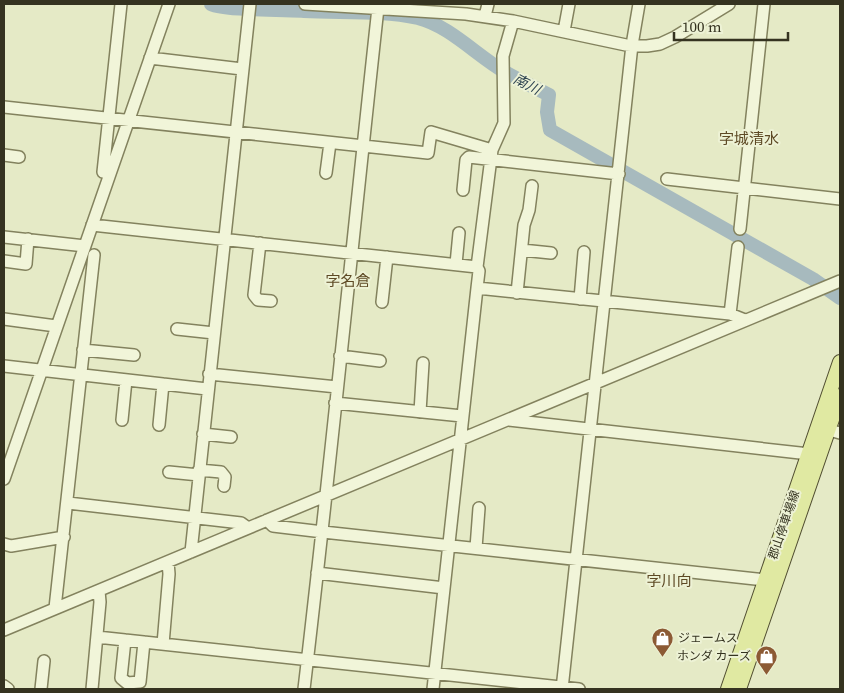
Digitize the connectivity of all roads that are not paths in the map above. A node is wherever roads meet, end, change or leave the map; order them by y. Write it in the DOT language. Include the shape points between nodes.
graph roads {
  1 [pos="121,4"];
  2 [pos="169,4"];
  3 [pos="250,4"];
  4 [pos="305,4"];
  5 [pos="488,4"];
  6 [pos="569,4"];
  7 [pos="639,4"];
  8 [pos="708,4"];
  9 [pos="728,4"];
  10 [pos="764,4"];
  11 [pos="378,8"];
  12 [pos="485,16"];
  13 [pos="709,16"];
  14 [pos="513,21"];
  15 [pos="564,31"];
  16 [pos="632,45"];
  17 [pos="150,58"];
  18 [pos="242,69"];
  19 [pos="4,107"];
  20 [pos="108,118"];
  21 [pos="128,121"];
  22 [pos="236,131"];
  23 [pos="330,143"];
  24 [pos="363,147"];
  25 [pos="491,154"];
  26 [pos="4,155"];
  27 [pos="18,157"];
  28 [pos="103,172"];
  29 [pos="326,174"];
  30 [pos="619,174"];
  31 [pos="667,179"];
  32 [pos="532,186"];
  33 [pos="745,188"];
  34 [pos="463,190"];
  35 [pos="840,199"];
  36 [pos="92,225"];
  37 [pos="740,229"];
  38 [pos="459,233"];
  39 [pos="4,237"];
  40 [pos="28,239"];
  41 [pos="224,239"];
  42 [pos="260,243"];
  43 [pos="85,246"];
  44 [pos="738,247"];
  45 [pos="522,250"];
  46 [pos="584,252"];
  47 [pos="552,253"];
  48 [pos="350,254"];
  49 [pos="94,255"];
  50 [pos="387,257"];
  51 [pos="4,261"];
  52 [pos="456,264"];
  53 [pos="477,267"];
  54 [pos="840,281"];
  55 [pos="477,288"];
  56 [pos="517,292"];
  57 [pos="580,299"];
  58 [pos="271,301"];
  59 [pos="382,302"];
  60 [pos="604,302"];
  61 [pos="730,314"];
  62 [pos="4,319"];
  63 [pos="745,320"];
  64 [pos="56,326"];
  65 [pos="177,329"];
  66 [pos="214,333"];
  67 [pos="83,350"];
  68 [pos="134,355"];
  69 [pos="340,356"];
  70 [pos="380,361"];
  71 [pos="840,362"];
  72 [pos="424,363"];
  73 [pos="4,366"];
  74 [pos="42,370"];
  75 [pos="80,374"];
  76 [pos="209,374"];
  77 [pos="126,380"];
  78 [pos="163,384"];
  79 [pos="595,384"];
  80 [pos="337,388"];
  81 [pos="208,389"];
  82 [pos="840,396"];
  83 [pos="335,403"];
  84 [pos="420,412"];
  85 [pos="462,416"];
  86 [pos="122,420"];
  87 [pos="507,420"];
  88 [pos="159,426"];
  89 [pos="592,431"];
  90 [pos="834,432"];
  91 [pos="203,434"];
  92 [pos="231,437"];
  93 [pos="461,440"];
  94 [pos="809,454"];
  95 [pos="6,466"];
  96 [pos="169,472"];
  97 [pos="199,472"];
  98 [pos="4,479"];
  99 [pos="224,486"];
  100 [pos="327,496"];
  101 [pos="68,503"];
  102 [pos="479,508"];
  103 [pos="194,517"];
  104 [pos="267,520"];
  105 [pos="248,528"];
  106 [pos="323,532"];
  107 [pos="64,537"];
  108 [pos="4,544"];
  109 [pos="449,545"];
  110 [pos="476,548"];
  111 [pos="191,552"];
  112 [pos="576,558"];
  113 [pos="168,562"];
  114 [pos="317,573"];
  115 [pos="765,580"];
  116 [pos="444,588"];
  117 [pos="98,591"];
  118 [pos="55,608"];
  119 [pos="4,630"];
  120 [pos="97,637"];
  121 [pos="125,640"];
  122 [pos="144,642"];
  123 [pos="163,644"];
  124 [pos="307,660"];
  125 [pos="44,661"];
  126 [pos="435,673"];
  127 [pos="475,683"];
  128 [pos="4,686"];
  129 [pos="562,688"];
  130 [pos="8,689"];
  131 [pos="41,689"];
  132 [pos="92,689"];
  133 [pos="304,689"];
  134 [pos="433,689"];
  135 [pos="580,689"];
  136 [pos="728,689"];
  137 [pos="739,689"];
  1 -- 20 [label="street"];
  2 -- 17 [label="street"];
  3 -- 18 [label="street"];
  4 -- 11 [label="street"];
  5 -- 12 [label="street"];
  6 -- 15 [label="street"];
  7 -- 16 [label="street"];
  8 -- 13 [label="street"];
  9 -- 13 [label="street"];
  10 -- 33 [label="street"];
  11 -- 12 [label="street"];
  11 -- 24 [label="street"];
  12 -- 14 [label="street"];
  13 -- 16 [label="street" via="660,44"];
  14 -- 15 [label="street"];
  14 -- 25 [label="street" via="503,56 504,123"];
  15 -- 16 [label="street"];
  16 -- 30 [label="street"];
  17 -- 18 [label="street"];
  17 -- 21 [label="street"];
  18 -- 22 [label="street"];
  19 -- 20 [label="street"];
  20 -- 21 [label="street"];
  20 -- 28 [label="street"];
  21 -- 22 [label="street"];
  21 -- 36 [label="street"];
  22 -- 23 [label="street"];
  22 -- 41 [label="street"];
  23 -- 24 [label="street"];
  23 -- 29 [label="street"];
  24 -- 25 [label="street" via="428,153 431,132"];
  24 -- 48 [label="street"];
  25 -- 30 [label="street"];
  25 -- 34 [label="street" via="468,157"];
  25 -- 53 [label="street"];
  26 -- 27 [label="street"];
  30 -- 60 [label="street"];
  31 -- 33 [label="street"];
  32 -- 45 [label="street"];
  33 -- 35 [label="street"];
  33 -- 37 [label="street"];
  36 -- 41 [label="street"];
  36 -- 43 [label="street"];
  38 -- 52 [label="street"];
  39 -- 40 [label="street"];
  40 -- 43 [label="street"];
  40 -- 51 [label="street" via="26,264"];
  41 -- 42 [label="street"];
  41 -- 66 [label="street"];
  42 -- 48 [label="street"];
  42 -- 58 [label="street" via="254,295 258,300"];
  43 -- 64 [label="street"];
  44 -- 61 [label="street"];
  45 -- 47 [label="street"];
  45 -- 56 [label="street"];
  46 -- 57 [label="street"];
  48 -- 50 [label="street"];
  48 -- 69 [label="street"];
  49 -- 67 [label="street"];
  50 -- 52 [label="street"];
  50 -- 59 [label="street"];
  52 -- 53 [label="street"];
  53 -- 55 [label="street"];
  54 -- 63 [label="street"];
  55 -- 56 [label="street"];
  55 -- 85 [label="street"];
  56 -- 57 [label="street"];
  57 -- 60 [label="street"];
  60 -- 61 [label="street"];
  60 -- 79 [label="street"];
  61 -- 63 [label="street"];
  62 -- 64 [label="street"];
  63 -- 79 [label="street"];
  64 -- 74 [label="street"];
  65 -- 66 [label="street"];
  66 -- 76 [label="street"];
  67 -- 68 [label="street"];
  67 -- 75 [label="street"];
  69 -- 70 [label="street"];
  69 -- 80 [label="street"];
  71 -- 94 [label="main road, 郡山停車場線"];
  72 -- 84 [label="street"];
  73 -- 74 [label="street"];
  74 -- 75 [label="street"];
  74 -- 95 [label="street"];
  75 -- 77 [label="street"];
  75 -- 101 [label="street"];
  76 -- 80 [label="street"];
  76 -- 81 [label="street"];
  77 -- 78 [label="street"];
  77 -- 86 [label="street"];
  78 -- 81 [label="street"];
  78 -- 88 [label="street"];
  79 -- 87 [label="street"];
  79 -- 89 [label="street"];
  80 -- 83 [label="street"];
  81 -- 91 [label="street"];
  82 -- 90 [label="main road, 郡山停車場線"];
  83 -- 84 [label="street"];
  83 -- 100 [label="street"];
  84 -- 85 [label="street"];
  85 -- 93 [label="street"];
  87 -- 89 [label="street"];
  87 -- 93 [label="street"];
  89 -- 94 [label="street"];
  89 -- 112 [label="street"];
  90 -- 137 [label="main road, 郡山停車場線"];
  91 -- 92 [label="street"];
  91 -- 97 [label="street"];
  93 -- 100 [label="street"];
  93 -- 109 [label="street"];
  94 -- 115 [label="main road, 郡山停車場線"];
  95 -- 98 [label="street"];
  96 -- 97 [label="street"];
  97 -- 99 [label="street" via="221,472 225,477"];
  97 -- 103 [label="street"];
  100 -- 104 [label="street"];
  100 -- 106 [label="street"];
  101 -- 103 [label="street"];
  101 -- 107 [label="street"];
  102 -- 110 [label="street"];
  103 -- 105 [label="street" via="241,523"];
  103 -- 111 [label="street"];
  104 -- 105 [label="street"];
  104 -- 106 [label="street" via="273,526"];
  105 -- 111 [label="street"];
  106 -- 109 [label="street"];
  106 -- 114 [label="street"];
  107 -- 108 [label="street" via="11,546"];
  107 -- 118 [label="street"];
  109 -- 110 [label="street"];
  109 -- 116 [label="street"];
  110 -- 112 [label="street"];
  111 -- 113 [label="street"];
  112 -- 115 [label="street"];
  112 -- 129 [label="street"];
  113 -- 117 [label="street"];
  113 -- 123 [label="street"];
  114 -- 116 [label="street"];
  114 -- 124 [label="street"];
  115 -- 136 [label="main road, 郡山停車場線"];
  116 -- 126 [label="street"];
  117 -- 118 [label="street"];
  117 -- 120 [label="street"];
  118 -- 119 [label="street"];
  120 -- 121 [label="street"];
  120 -- 132 [label="street"];
  121 -- 122 [label="street"];
  121 -- 122 [label="street" via="121,678 127,683 140,682"];
  122 -- 123 [label="street"];
  123 -- 124 [label="street"];
  124 -- 126 [label="street"];
  124 -- 133 [label="street"];
  125 -- 131 [label="street"];
  126 -- 127 [label="street"];
  126 -- 134 [label="street"];
  127 -- 129 [label="street"];
  128 -- 130 [label="street"];
  129 -- 135 [label="street"];
}
